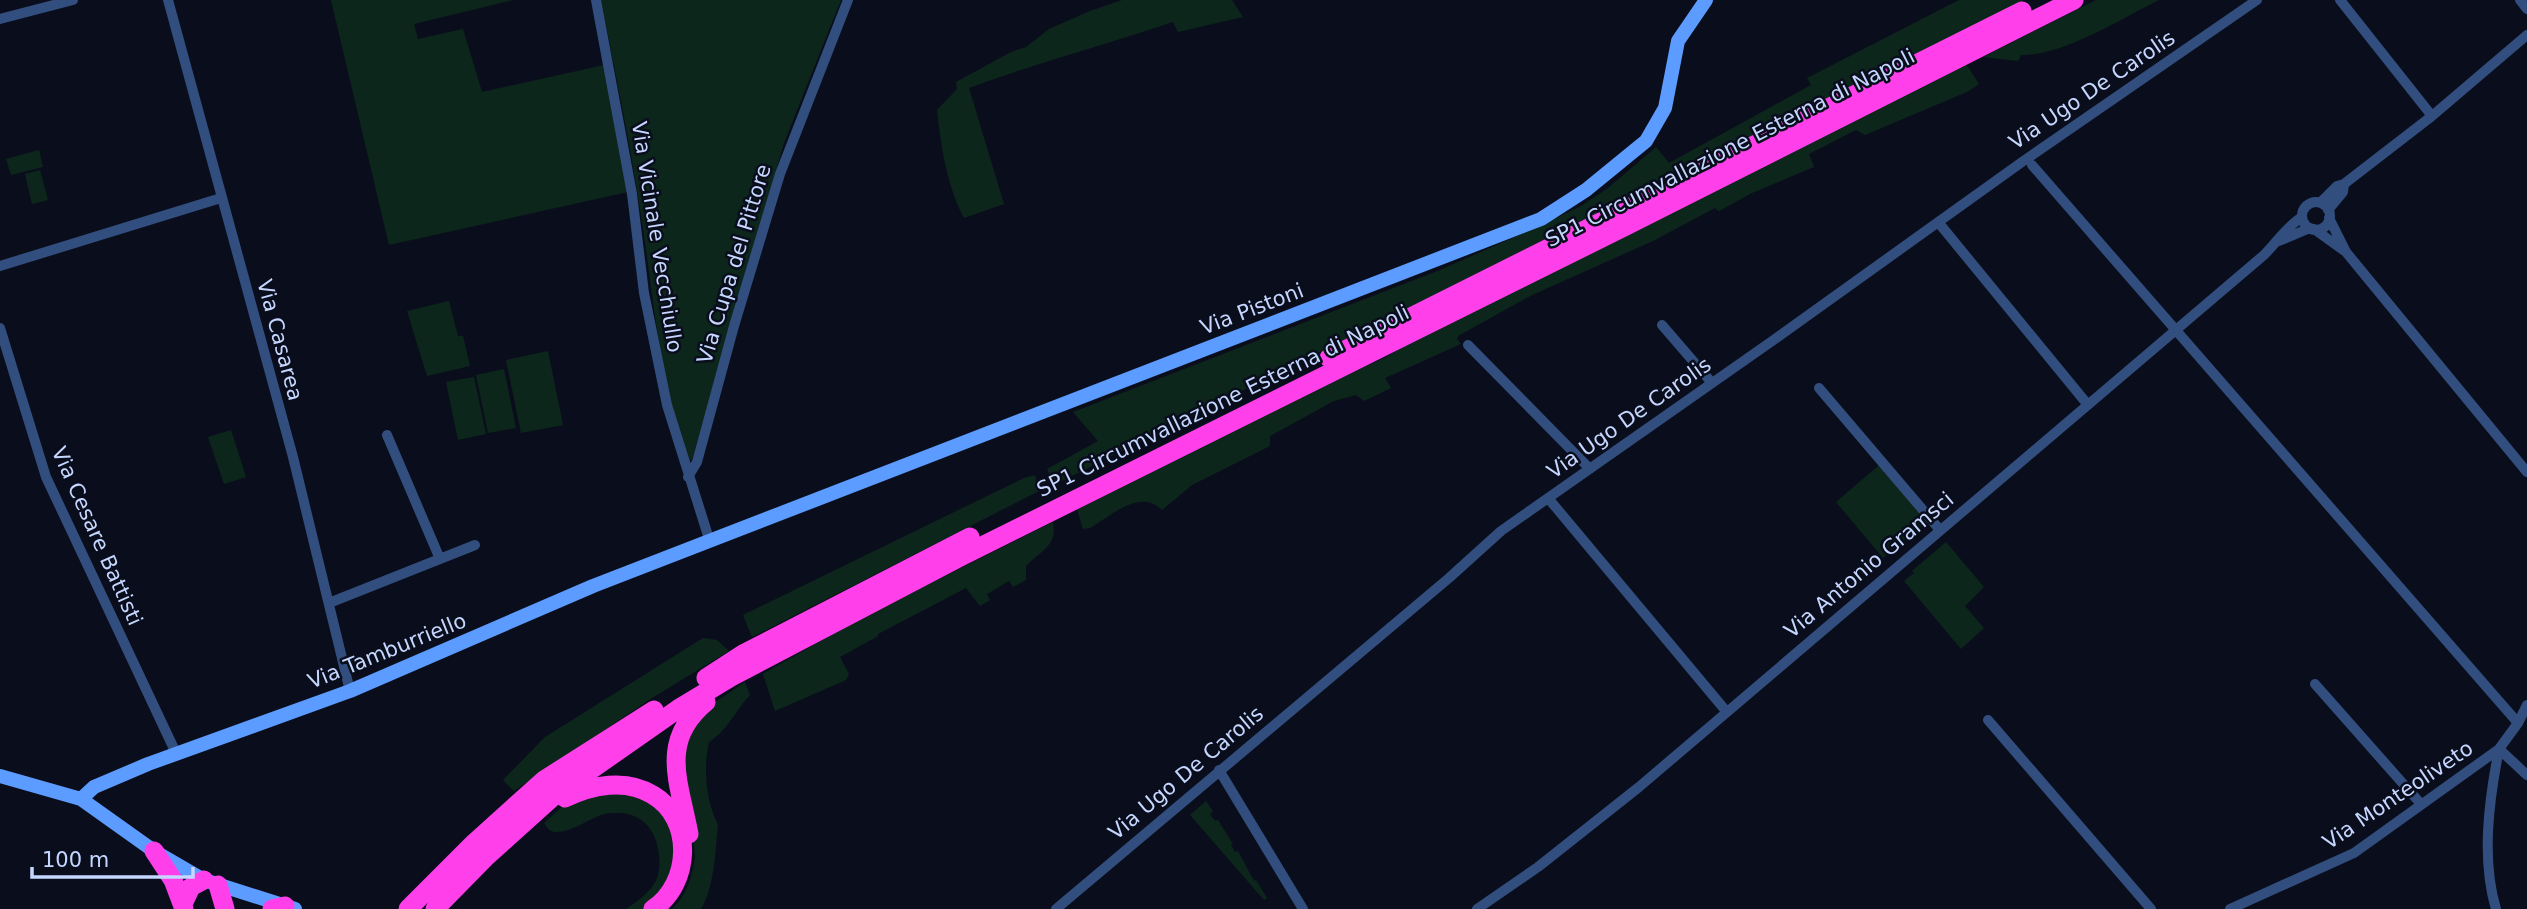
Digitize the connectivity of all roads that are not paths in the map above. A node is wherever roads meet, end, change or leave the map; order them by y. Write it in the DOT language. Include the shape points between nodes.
graph roads {
  1 [pos="73,0"];
  2 [pos="168,0"];
  3 [pos="596,0"];
  4 [pos="848,0"];
  5 [pos="1706,0"];
  6 [pos="2045,0"];
  7 [pos="2074,0"];
  8 [pos="2257,0"];
  9 [pos="2340,0"];
  10 [pos="2520,0"];
  11 [pos="2527,9"];
  12 [pos="0,19"];
  13 [pos="2527,35"];
  14 [pos="2432,116"];
  15 [pos="2032,165"];
  16 [pos="221,198"];
  17 [pos="2326,210"];
  18 [pos="2302,217"];
  19 [pos="1938,222"];
  20 [pos="2312,229"];
  21 [pos="2279,241"];
  22 [pos="2346,252"];
  23 [pos="0,266"];
  24 [pos="1662,326"];
  25 [pos="0,328"];
  26 [pos="2177,330"];
  27 [pos="1468,345"];
  28 [pos="1712,383"];
  29 [pos="1819,388"];
  30 [pos="2088,405"];
  31 [pos="387,435"];
  32 [pos="1590,469"];
  33 [pos="2527,472"];
  34 [pos="688,477"];
  35 [pos="1548,498"];
  36 [pos="1940,530"];
  37 [pos="710,542"];
  38 [pos="475,545"];
  39 [pos="440,559"];
  40 [pos="329,603"];
  41 [pos="731,677"];
  42 [pos="2315,684"];
  43 [pos="350,691"];
  44 [pos="2527,705"];
  45 [pos="1726,711"];
  46 [pos="1987,720"];
  47 [pos="2518,723"];
  48 [pos="2499,749"];
  49 [pos="176,753"];
  50 [pos="1219,770"];
  51 [pos="2527,775"];
  52 [pos="0,776"];
  53 [pos="550,793"];
  54 [pos="81,799"];
  55 [pos="2421,804"];
  56 [pos="153,851"];
  57 [pos="211,883"];
  58 [pos="183,906"];
  59 [pos="284,908"];
  60 [pos="225,909"];
  61 [pos="408,909"];
  62 [pos="435,909"];
  63 [pos="653,909"];
  64 [pos="666,909"];
  65 [pos="1056,909"];
  66 [pos="1303,909"];
  67 [pos="1477,909"];
  68 [pos="2151,909"];
  69 [pos="2230,909"];
  70 [pos="2496,909"];
  1 -- 12 [label="street"];
  2 -- 16 [label="street, Via Casarea"];
  3 -- 34 [label="street, Via Vicinale Vecchiullo" via="632,194 644,293 667,405"];
  4 -- 34 [label="street, Via Cupa del Pittore" via="780,174 697,462"];
  5 -- 37 [label="street, Via Pistoni" via="1678,41 1665,108 1646,141 1586,190 1541,219"];
  6 -- 53 [label="highway, SP1 Circumvallazione Esterna di Napoli" via="743,654"];
  7 -- 41 [label="highway, SP1 Circumvallazione Esterna di Napoli" via="984,545"];
  8 -- 19 [label="street, Via Ugo De Carolis"];
  9 -- 14 [label="street"];
  10 -- 11 [label="street"];
  13 -- 14 [label="street"];
  14 -- 17 [label="street" via="2344,184 2343,192"];
  15 -- 26 [label="street"];
  16 -- 23 [label="street"];
  16 -- 40 [label="street, Via Casarea"];
  17 -- 18 [label="street" via="2307,205"];
  17 -- 20 [label="street" via="2326,225"];
  17 -- 22 [label="street"];
  18 -- 20 [label="street"];
  18 -- 21 [label="street, Via Antonio Gramsci"];
  19 -- 28 [label="street, Via Ugo De Carolis"];
  19 -- 30 [label="street"];
  20 -- 21 [label="street, Via Antonio Gramsci"];
  20 -- 22 [label="street"];
  21 -- 26 [label="street, Via Antonio Gramsci"];
  22 -- 33 [label="street"];
  24 -- 28 [label="street"];
  25 -- 49 [label="street, Via Cesare Battisti" via="46,477"];
  26 -- 30 [label="street, Via Antonio Gramsci"];
  26 -- 47 [label="street"];
  27 -- 32 [label="street"];
  28 -- 32 [label="street, Via Ugo De Carolis"];
  29 -- 36 [label="street"];
  30 -- 36 [label="street, Via Antonio Gramsci"];
  31 -- 39 [label="street"];
  32 -- 35 [label="street, Via Ugo De Carolis"];
  34 -- 37 [label="street"];
  35 -- 45 [label="street"];
  35 -- 50 [label="street, Via Ugo De Carolis" via="1501,531"];
  36 -- 45 [label="street, Via Antonio Gramsci"];
  37 -- 43 [label="street, Via Tamburriello" via="593,586"];
  38 -- 39 [label="street"];
  39 -- 40 [label="street"];
  40 -- 43 [label="street, Via Casarea"];
  41 -- 53 [label="highway, SP1 Circumvallazione Esterna di Napoli"];
  41 -- 64 [label="highway" via="692,712 677,740 690,861 676,898"];
  42 -- 55 [label="street"];
  43 -- 49 [label="street, Via Tamburriello"];
  44 -- 47 [label="street, Via Monteoliveto"];
  45 -- 67 [label="street, Via Antonio Gramsci" via="1596,821"];
  46 -- 68 [label="street"];
  47 -- 48 [label="street, Via Monteoliveto"];
  48 -- 51 [label="street"];
  48 -- 55 [label="street, Via Monteoliveto"];
  48 -- 70 [label="street" via="2488,858"];
  49 -- 54 [label="street, Via Tamburriello" via="94,787"];
  50 -- 65 [label="street, Via Ugo De Carolis"];
  50 -- 66 [label="street"];
  52 -- 54 [label="street"];
  53 -- 61 [label="highway, SP1 Circumvallazione Esterna di Napoli" via="474,843"];
  53 -- 62 [label="highway, SP1 Circumvallazione Esterna di Napoli"];
  53 -- 63 [label="highway" via="628,785 653,795 668,809 679,828 682,860 672,891"];
  54 -- 56 [label="street"];
  55 -- 69 [label="street, Via Monteoliveto" via="2354,853"];
  56 -- 57 [label="street"];
  56 -- 58 [label="highway" via="173,880"];
  57 -- 58 [label="highway" via="191,887"];
  57 -- 59 [label="street"];
  57 -- 60 [label="highway"];
}
